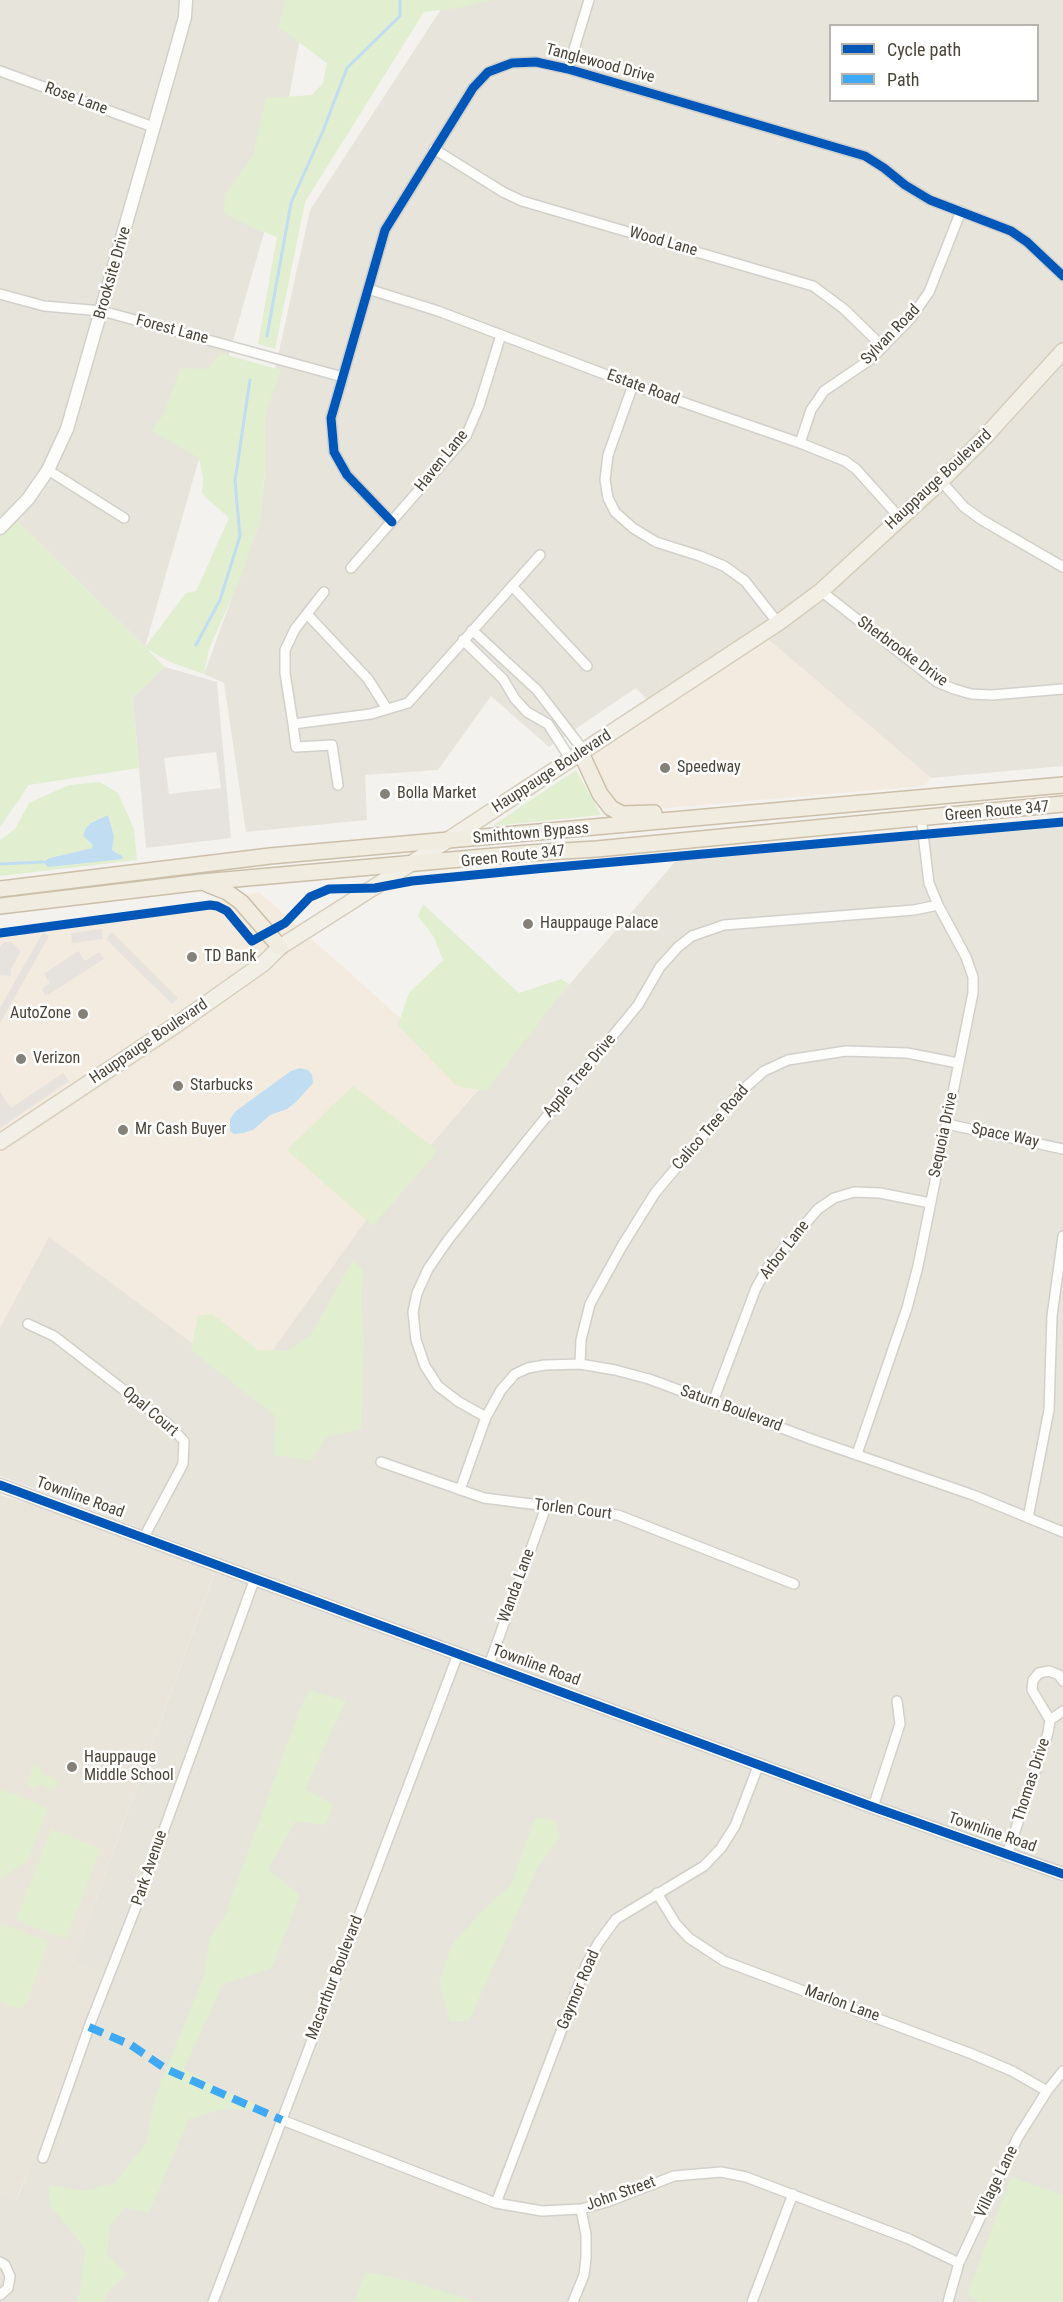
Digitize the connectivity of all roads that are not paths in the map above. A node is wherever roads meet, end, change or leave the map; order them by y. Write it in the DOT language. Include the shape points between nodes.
graph roads {
  1 [pos="186,0"];
  2 [pos="589,0"];
  3 [pos="568,69"];
  4 [pos="0,71"];
  5 [pos="153,127"];
  6 [pos="434,149"];
  7 [pos="961,211"];
  8 [pos="1063,276"];
  9 [pos="368,289"];
  10 [pos="0,294"];
  11 [pos="102,311"];
  12 [pos="501,335"];
  13 [pos="883,347"];
  14 [pos="1063,351"];
  15 [pos="343,376"];
  16 [pos="633,385"];
  17 [pos="800,443"];
  18 [pos="48,470"];
  19 [pos="941,481"];
  20 [pos="899,517"];
  21 [pos="124,518"];
  22 [pos="392,522"];
  23 [pos="0,528"];
  24 [pos="540,555"];
  25 [pos="1063,567"];
  26 [pos="351,568"];
  27 [pos="512,586"];
  28 [pos="821,591"];
  29 [pos="324,592"];
  30 [pos="307,614"];
  31 [pos="778,623"];
  32 [pos="472,630"];
  33 [pos="463,640"];
  34 [pos="587,666"];
  35 [pos="526,680"];
  36 [pos="1063,689"];
  37 [pos="511,693"];
  38 [pos="387,710"];
  39 [pos="293,724"];
  40 [pos="578,755"];
  41 [pos="338,785"];
  42 [pos="1063,785"];
  43 [pos="1063,804"];
  44 [pos="921,817"];
  45 [pos="709,818"];
  46 [pos="448,840"];
  47 [pos="408,865"];
  48 [pos="202,882"];
  49 [pos="0,889"];
  50 [pos="938,905"];
  51 [pos="0,906"];
  52 [pos="280,947"];
  53 [pos="958,1063"];
  54 [pos="947,1124"];
  55 [pos="0,1142"];
  56 [pos="1063,1149"];
  57 [pos="930,1203"];
  58 [pos="1063,1236"];
  59 [pos="28,1324"];
  60 [pos="580,1364"];
  61 [pos="713,1402"];
  62 [pos="486,1417"];
  63 [pos="856,1454"];
  64 [pos="381,1462"];
  65 [pos="0,1485"];
  66 [pos="460,1490"];
  67 [pos="546,1507"];
  68 [pos="1028,1518"];
  69 [pos="1063,1532"];
  70 [pos="144,1537"];
  71 [pos="255,1578"];
  72 [pos="794,1584"];
  73 [pos="458,1654"];
  74 [pos="489,1665"];
  75 [pos="1063,1681"];
  76 [pos="897,1701"];
  77 [pos="1063,1712"];
  78 [pos="1050,1720"];
  79 [pos="759,1764"];
  80 [pos="873,1807"];
  81 [pos="1007,1855"];
  82 [pos="1063,1874"];
  83 [pos="657,1893"];
  84 [pos="1063,2071"];
  85 [pos="1047,2091"];
  86 [pos="282,2120"];
  87 [pos="43,2157"];
  88 [pos="793,2194"];
  89 [pos="496,2203"];
  90 [pos="581,2209"];
  91 [pos="0,2262"];
  92 [pos="959,2263"];
  93 [pos="0,2295"];
  94 [pos="213,2302"];
  95 [pos="573,2302"];
  96 [pos="752,2302"];
  97 [pos="948,2302"];
  1 -- 5 [label="street, Brooksite Drive" via="185,16"];
  2 -- 3 [label="street"];
  3 -- 6 [label="street, Tanglewood Drive" via="536,62 512,63 488,72 473,88"];
  3 -- 7 [label="street, Tanglewood Drive" via="865,156 930,200"];
  4 -- 5 [label="street, Rose Lane"];
  5 -- 11 [label="street, Brooksite Drive"];
  6 -- 9 [label="street, Tanglewood Drive" via="385,230"];
  6 -- 13 [label="street, Wood Lane" via="522,201 813,286 844,309"];
  7 -- 8 [label="street, Tanglewood Drive" via="1011,231"];
  7 -- 13 [label="street, Sylvan Road" via="929,292"];
  9 -- 12 [label="street, Estate Road"];
  9 -- 15 [label="street, Tanglewood Drive"];
  10 -- 11 [label="street, Forest Lane" via="44,306"];
  11 -- 15 [label="street, Forest Lane"];
  11 -- 18 [label="street, Brooksite Drive" via="67,429"];
  12 -- 16 [label="street, Estate Road"];
  12 -- 22 [label="street, Haven Lane" via="466,436"];
  13 -- 17 [label="street, Sylvan Road" via="854,373 824,391 811,410"];
  14 -- 19 [label="main road, Hauppauge Boulevard"];
  15 -- 22 [label="street, Tanglewood Drive" via="331,418 334,452 347,475"];
  16 -- 17 [label="street, Estate Road"];
  16 -- 31 [label="street" via="608,454 605,480 615,512 656,542 724,566 745,581"];
  17 -- 20 [label="street, Estate Road" via="856,469"];
  18 -- 21 [label="street"];
  18 -- 23 [label="street, Brooksite Drive" via="28,499"];
  19 -- 20 [label="main road, Hauppauge Boulevard"];
  19 -- 25 [label="street" via="982,520"];
  20 -- 28 [label="main road, Hauppauge Boulevard"];
  22 -- 26 [label="street, Haven Lane"];
  24 -- 27 [label="street"];
  27 -- 32 [label="street"];
  27 -- 34 [label="street"];
  28 -- 31 [label="main road, Hauppauge Boulevard"];
  28 -- 36 [label="street, Sherbrooke Drive" via="937,681 954,689 992,695"];
  29 -- 30 [label="street"];
  30 -- 38 [label="street" via="368,679"];
  30 -- 39 [label="street" via="285,650"];
  31 -- 40 [label="main road, Hauppauge Boulevard"];
  32 -- 33 [label="street"];
  32 -- 35 [label="street"];
  33 -- 37 [label="street" via="503,679"];
  33 -- 38 [label="street" via="408,703"];
  35 -- 37 [label="street"];
  35 -- 40 [label="street" via="550,706"];
  37 -- 40 [label="street" via="527,712 548,724"];
  38 -- 39 [label="street"];
  39 -- 41 [label="street" via="296,747 332,745"];
  40 -- 45 [label="highway" via="603,799 622,814 700,812"];
  40 -- 46 [label="main road, Hauppauge Boulevard"];
  42 -- 45 [label="highway, Smithtown Bypass"];
  43 -- 44 [label="highway, Smithtown Bypass"];
  44 -- 47 [label="highway, Smithtown Bypass"];
  44 -- 50 [label="street, Sequoia Drive" via="927,872"];
  45 -- 46 [label="highway, Smithtown Bypass"];
  46 -- 47 [label="main road, Hauppauge Boulevard"];
  46 -- 49 [label="highway, Smithtown Bypass" via="168,867"];
  47 -- 48 [label="highway, Smithtown Bypass"];
  47 -- 52 [label="main road, Hauppauge Boulevard"];
  48 -- 51 [label="highway, Smithtown Bypass"];
  48 -- 52 [label="highway" via="241,902"];
  50 -- 53 [label="street, Sequoia Drive" via="973,977"];
  50 -- 62 [label="street, Apple Tree Drive" via="724,925 692,936 678,946 660,967 638,1005 448,1240 417,1293 413,1312 416,1340 425,1366 438,1386"];
  52 -- 55 [label="main road, Hauppauge Boulevard" via="264,963 176,1025"];
  53 -- 54 [label="street, Sequoia Drive"];
  53 -- 60 [label="street, Calico Tree Road" via="907,1053 846,1051 788,1060 764,1071 741,1092 655,1193 590,1304"];
  54 -- 56 [label="street, Space Way"];
  54 -- 57 [label="street, Sequoia Drive"];
  57 -- 61 [label="street, Arbor Lane" via="854,1192 834,1198 818,1209 760,1281"];
  57 -- 63 [label="street, Sequoia Drive" via="907,1308"];
  58 -- 68 [label="street" via="1052,1316 1049,1410"];
  59 -- 70 [label="street, Opal Court" via="54,1336 169,1425 184,1441 183,1464"];
  60 -- 61 [label="street, Saturn Boulevard" via="649,1379"];
  60 -- 62 [label="street, Saturn Boulevard" via="546,1365 515,1374"];
  61 -- 63 [label="street, Saturn Boulevard"];
  62 -- 66 [label="street, Saturn Boulevard"];
  63 -- 68 [label="street, Saturn Boulevard"];
  64 -- 66 [label="street, Torlen Court"];
  65 -- 70 [label="street, Townline Road"];
  66 -- 67 [label="street, Torlen Court" via="484,1498"];
  67 -- 72 [label="street, Torlen Court" via="618,1515"];
  67 -- 74 [label="street, Wanda Lane"];
  68 -- 69 [label="street, Saturn Boulevard"];
  70 -- 71 [label="street, Townline Road"];
  71 -- 73 [label="street, Townline Road"];
  71 -- 87 [label="street, Park Avenue"];
  73 -- 74 [label="street, Townline Road"];
  73 -- 86 [label="street, Macarthur Boulevard"];
  74 -- 79 [label="street, Townline Road"];
  75 -- 78 [label="street" via="1049,1671 1039,1673 1033,1680 1032,1690"];
  76 -- 80 [label="street" via="900,1724"];
  77 -- 78 [label="street, Thomas Drive"];
  78 -- 81 [label="street, Thomas Drive"];
  79 -- 80 [label="street, Townline Road"];
  79 -- 83 [label="street, Gaymor Road" via="735,1826 721,1848 704,1866"];
  80 -- 81 [label="street, Townline Road"];
  81 -- 82 [label="street, Townline Road"];
  83 -- 85 [label="street, Marlon Lane" via="689,1938 724,1961 972,2054"];
  83 -- 89 [label="street, Gaymor Road" via="616,1919 587,1962"];
  84 -- 85 [label="street, Village Lane"];
  85 -- 92 [label="street, Village Lane" via="1018,2137"];
  86 -- 89 [label="street, John Street"];
  86 -- 94 [label="street, Macarthur Boulevard"];
  88 -- 90 [label="street, John Street" via="746,2177 697,2172 674,2176"];
  88 -- 92 [label="street, John Street"];
  88 -- 96 [label="street"];
  89 -- 90 [label="street, John Street" via="542,2211"];
  90 -- 95 [label="street" via="586,2258"];
  91 -- 93 [label="street" via="9,2270 10,2282"];
  92 -- 97 [label="street, Village Lane"];
}
